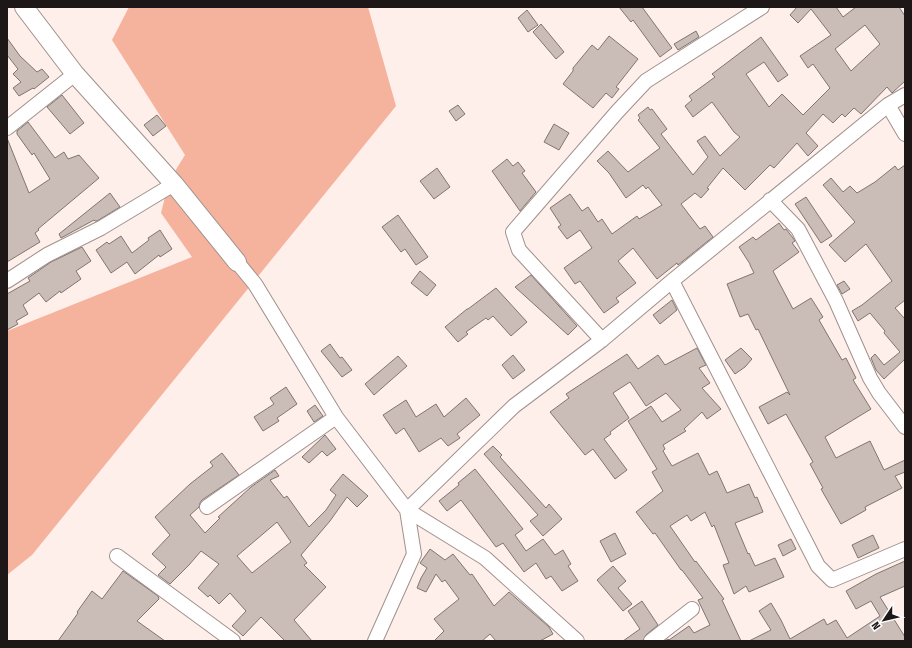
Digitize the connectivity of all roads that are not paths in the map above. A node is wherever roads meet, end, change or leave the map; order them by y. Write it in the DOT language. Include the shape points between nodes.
graph roads {
  1 [pos="24,7"];
  2 [pos="762,7"];
  3 [pos="75,74"];
  4 [pos="905,95"];
  5 [pos="888,105"];
  6 [pos="7,128"];
  7 [pos="905,134"];
  8 [pos="174,184"];
  9 [pos="770,200"];
  10 [pos="237,262"];
  11 [pos="7,281"];
  12 [pos="672,281"];
  13 [pos="602,340"];
  14 [pos="336,417"];
  15 [pos="905,427"];
  16 [pos="207,507"];
  17 [pos="407,510"];
  18 [pos="905,549"];
  19 [pos="117,556"];
  20 [pos="692,609"];
  21 [pos="233,641"];
  22 [pos="375,641"];
  23 [pos="577,641"];
  24 [pos="651,641"];
  1 -- 3 [label="street"];
  2 -- 13 [label="street" via="646,81 616,112 513,232 519,250"];
  3 -- 6 [label="street"];
  3 -- 8 [label="street"];
  4 -- 5 [label="street"];
  5 -- 7 [label="street"];
  5 -- 9 [label="street"];
  8 -- 10 [label="street"];
  8 -- 11 [label="street"];
  9 -- 12 [label="street"];
  9 -- 15 [label="street" via="798,229 836,301 870,378"];
  10 -- 14 [label="street" via="255,284"];
  12 -- 13 [label="street"];
  12 -- 18 [label="street" via="818,566 832,580"];
  13 -- 17 [label="street" via="514,406"];
  14 -- 16 [label="street"];
  14 -- 17 [label="street"];
  17 -- 22 [label="street" via="414,554"];
  17 -- 23 [label="street" via="485,558"];
  19 -- 21 [label="street"];
  20 -- 24 [label="street"];
}
